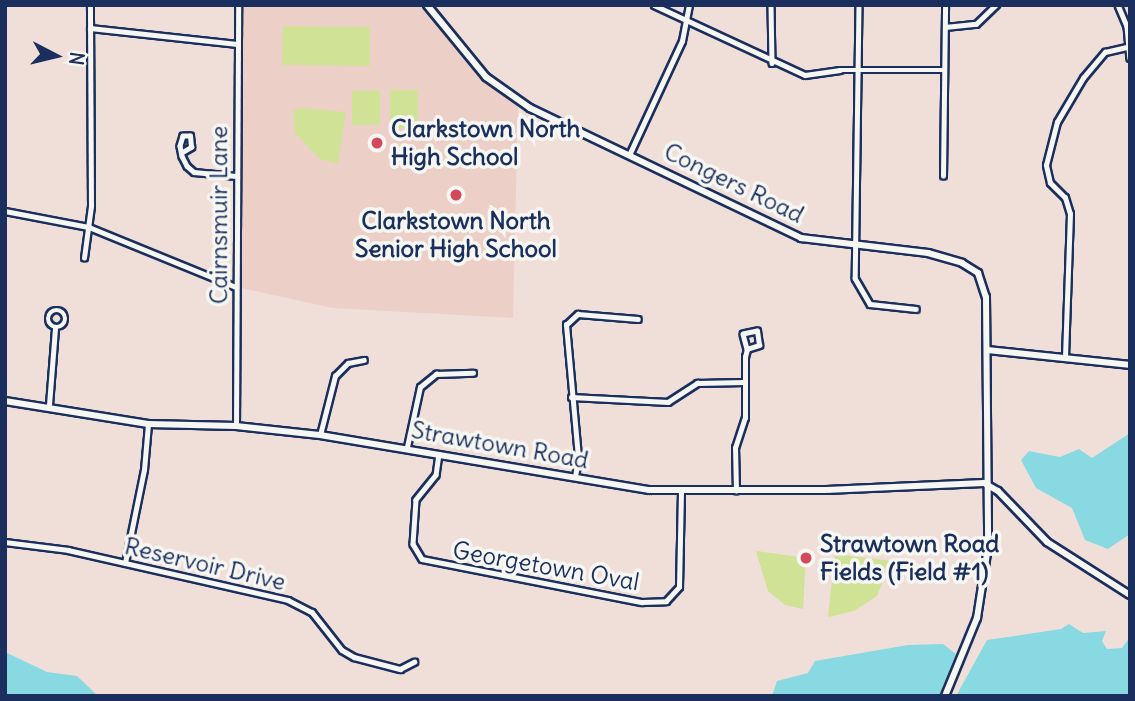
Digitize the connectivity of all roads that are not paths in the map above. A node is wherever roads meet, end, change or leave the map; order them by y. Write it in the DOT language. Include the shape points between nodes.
graph roads {
  1 [pos="90,5"];
  2 [pos="238,5"];
  3 [pos="427,5"];
  4 [pos="654,5"];
  5 [pos="689,5"];
  6 [pos="771,5"];
  7 [pos="859,5"];
  8 [pos="945,5"];
  9 [pos="996,5"];
  10 [pos="1118,5"];
  11 [pos="688,22"];
  12 [pos="945,27"];
  13 [pos="90,28"];
  14 [pos="237,44"];
  15 [pos="1127,47"];
  16 [pos="1130,58"];
  17 [pos="772,63"];
  18 [pos="859,69"];
  19 [pos="944,70"];
  20 [pos="181,153"];
  21 [pos="630,153"];
  22 [pos="236,176"];
  23 [pos="943,176"];
  24 [pos="5,211"];
  25 [pos="89,227"];
  26 [pos="858,245"];
  27 [pos="84,258"];
  28 [pos="236,287"];
  29 [pos="916,309"];
  30 [pos="638,319"];
  31 [pos="55,328"];
  32 [pos="747,349"];
  33 [pos="988,350"];
  34 [pos="1065,357"];
  35 [pos="364,360"];
  36 [pos="1130,365"];
  37 [pos="473,373"];
  38 [pos="744,382"];
  39 [pos="571,397"];
  40 [pos="5,401"];
  41 [pos="49,405"];
  42 [pos="148,424"];
  43 [pos="236,425"];
  44 [pos="320,435"];
  45 [pos="407,447"];
  46 [pos="439,453"];
  47 [pos="575,477"];
  48 [pos="990,485"];
  49 [pos="681,491"];
  50 [pos="736,492"];
  51 [pos="5,542"];
  52 [pos="125,563"];
  53 [pos="1130,595"];
  54 [pos="414,662"];
  55 [pos="945,696"];
  1 -- 13 [label="street"];
  2 -- 14 [label="street, Cairnsmuir Lane"];
  3 -- 21 [label="street, Congers Road" via="481,72 507,95"];
  4 -- 11 [label="street"];
  5 -- 11 [label="street"];
  6 -- 17 [label="street"];
  7 -- 18 [label="street"];
  8 -- 12 [label="street"];
  9 -- 12 [label="street" via="976,24"];
  10 -- 15 [label="street" via="1127,26"];
  11 -- 17 [label="street"];
  11 -- 21 [label="street"];
  12 -- 19 [label="street"];
  13 -- 14 [label="street"];
  13 -- 25 [label="street"];
  14 -- 22 [label="street, Cairnsmuir Lane"];
  15 -- 16 [label="street"];
  15 -- 34 [label="street" via="1105,52 1097,59 1068,101 1050,144 1046,174 1065,198 1070,214"];
  17 -- 18 [label="street" via="805,75"];
  18 -- 19 [label="street"];
  18 -- 26 [label="street"];
  19 -- 23 [label="street"];
  20 -- 22 [label="street" via="194,172"];
  21 -- 26 [label="street, Congers Road" via="801,238"];
  22 -- 28 [label="street, Cairnsmuir Lane"];
  24 -- 25 [label="street"];
  25 -- 27 [label="street"];
  25 -- 28 [label="street"];
  26 -- 29 [label="street" via="855,278 864,299 878,306"];
  26 -- 33 [label="street, Congers Road" via="928,253 971,267 985,288"];
  28 -- 43 [label="street, Cairnsmuir Lane"];
  30 -- 39 [label="street" via="589,313 570,318 564,333"];
  31 -- 31 [label="street" via="48,316 58,310 66,321"];
  31 -- 41 [label="street"];
  32 -- 32 [label="street" via="759,345 757,331 743,334"];
  32 -- 38 [label="street"];
  33 -- 34 [label="street"];
  33 -- 48 [label="street, Congers Road"];
  34 -- 36 [label="street"];
  35 -- 44 [label="street" via="348,363 335,376"];
  37 -- 45 [label="street" via="436,374 420,387"];
  38 -- 39 [label="street" via="697,383 668,402"];
  38 -- 50 [label="street" via="744,428 735,448"];
  39 -- 47 [label="street"];
  40 -- 41 [label="street, Strawtown Road"];
  41 -- 42 [label="street, Strawtown Road"];
  42 -- 43 [label="street, Strawtown Road"];
  42 -- 52 [label="street" via="144,470"];
  43 -- 44 [label="street, Strawtown Road"];
  44 -- 45 [label="street, Strawtown Road"];
  45 -- 46 [label="street, Strawtown Road"];
  46 -- 47 [label="street, Strawtown Road"];
  46 -- 49 [label="street, Georgetown Oval" via="436,475 416,500 415,554 642,602 666,601 679,587"];
  47 -- 49 [label="street, Strawtown Road" via="622,487"];
  48 -- 50 [label="street, Strawtown Road"];
  48 -- 53 [label="street" via="1047,542"];
  48 -- 55 [label="street, Congers Road" via="981,600 968,645"];
  49 -- 50 [label="street, Strawtown Road"];
  51 -- 52 [label="street, Reservoir Drive"];
  52 -- 54 [label="street, Reservoir Drive" via="288,600 312,612 342,650 354,657 400,669"];
}
